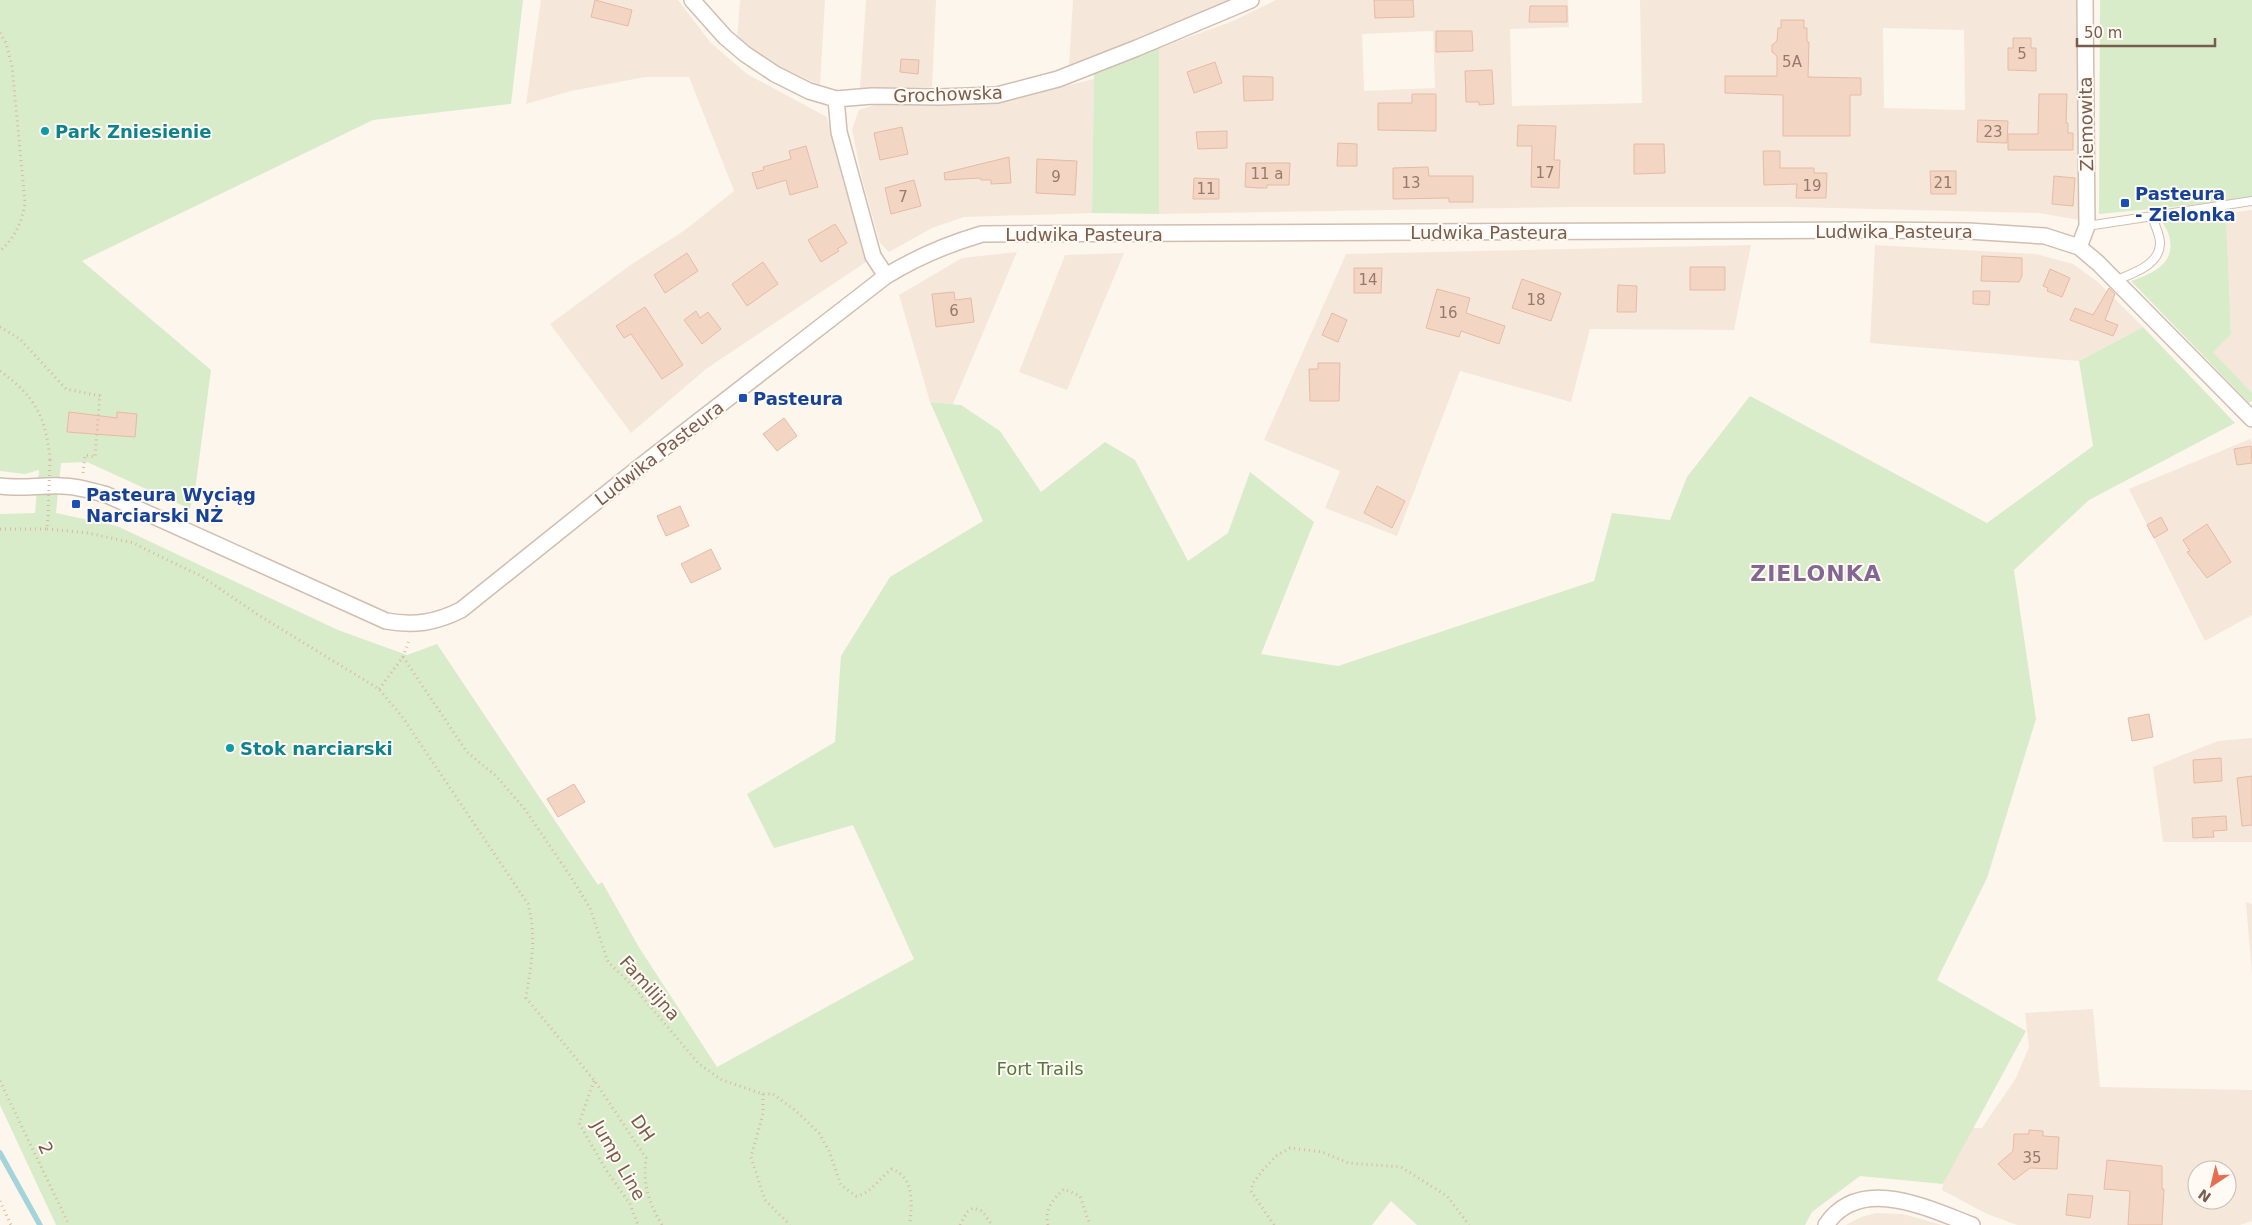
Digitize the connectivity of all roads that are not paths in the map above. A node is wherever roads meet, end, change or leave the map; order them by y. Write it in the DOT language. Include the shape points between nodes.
graph roads {
  1 [pos="692,0"];
  2 [pos="1251,0"];
  3 [pos="2085,0"];
  4 [pos="836,98"];
  5 [pos="2252,201"];
  6 [pos="2152,216"];
  7 [pos="2087,226"];
  8 [pos="2079,247"];
  9 [pos="886,276"];
  10 [pos="2117,280"];
  11 [pos="2252,419"];
  12 [pos="0,486"];
  13 [pos="1826,1225"];
  14 [pos="1972,1225"];
  1 -- 4 [label="street, Grochowska" via="745,54 809,91"];
  2 -- 4 [label="street, Grochowska" via="1066,75 998,95"];
  3 -- 7 [label="street, Ziemowita"];
  4 -- 9 [label="street" via="839,132 873,256"];
  5 -- 6 [label="lane"];
  6 -- 7 [label="lane"];
  6 -- 10 [label="lane" via="2160,242 2158,255 2139,271"];
  7 -- 8 [label="street, Ziemowita"];
  8 -- 9 [label="street, Ludwika Pasteura" via="2045,236 1959,230 982,234 915,258"];
  8 -- 10 [label="street, Ludwika Pasteura"];
  9 -- 12 [label="street, Ludwika Pasteura" via="461,610 445,618 414,625 386,621 108,495 88,489"];
  10 -- 11 [label="street, Ludwika Pasteura"];
  13 -- 14 [label="street" via="1832,1216 1849,1205 1894,1198"];
}
